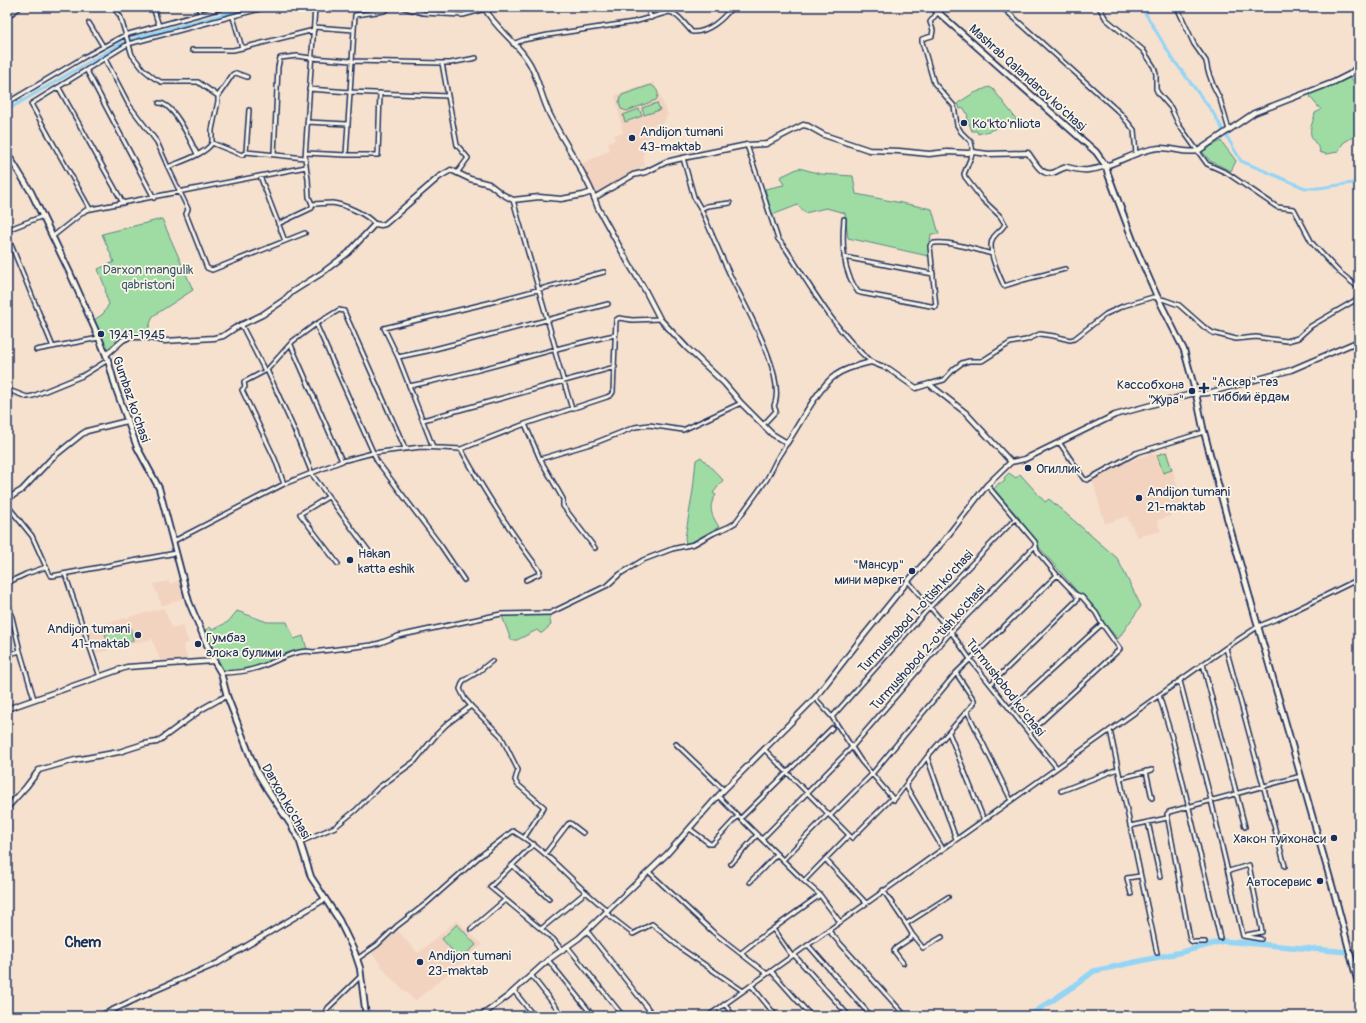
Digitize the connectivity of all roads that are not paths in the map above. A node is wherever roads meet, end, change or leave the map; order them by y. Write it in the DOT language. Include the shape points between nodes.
graph roads {
  1 [pos="20,7"];
  2 [pos="113,7"];
  3 [pos="162,7"];
  4 [pos="198,7"];
  5 [pos="225,7"];
  6 [pos="267,7"];
  7 [pos="315,7"];
  8 [pos="390,7"];
  9 [pos="402,7"];
  10 [pos="647,7"];
  11 [pos="732,7"];
  12 [pos="932,7"];
  13 [pos="1002,7"];
  14 [pos="1099,7"];
  15 [pos="1177,7"];
  16 [pos="485,8"];
  17 [pos="154,9"];
  18 [pos="938,12"];
  19 [pos="201,14"];
  20 [pos="7,16"];
  21 [pos="233,17"];
  22 [pos="651,18"];
  23 [pos="88,23"];
  24 [pos="159,26"];
  25 [pos="314,29"];
  26 [pos="354,30"];
  27 [pos="126,36"];
  28 [pos="128,43"];
  29 [pos="513,44"];
  30 [pos="102,46"];
  31 [pos="242,48"];
  32 [pos="192,50"];
  33 [pos="311,58"];
  34 [pos="476,58"];
  35 [pos="105,59"];
  36 [pos="352,61"];
  37 [pos="442,63"];
  38 [pos="1359,65"];
  39 [pos="87,71"];
  40 [pos="247,76"];
  41 [pos="59,88"];
  42 [pos="309,89"];
  43 [pos="350,92"];
  44 [pos="380,93"];
  45 [pos="218,96"];
  46 [pos="448,96"];
  47 [pos="7,103"];
  48 [pos="159,103"];
  49 [pos="249,110"];
  50 [pos="307,122"];
  51 [pos="347,124"];
  52 [pos="1229,130"];
  53 [pos="212,143"];
  54 [pos="747,145"];
  55 [pos="1198,151"];
  56 [pos="246,152"];
  57 [pos="306,152"];
  58 [pos="973,152"];
  59 [pos="7,153"];
  60 [pos="197,154"];
  61 [pos="274,154"];
  62 [pos="1136,154"];
  63 [pos="346,155"];
  64 [pos="305,158"];
  65 [pos="683,158"];
  66 [pos="1106,166"];
  67 [pos="168,167"];
  68 [pos="306,167"];
  69 [pos="457,173"];
  70 [pos="260,176"];
  71 [pos="592,192"];
  72 [pos="179,193"];
  73 [pos="154,198"];
  74 [pos="594,198"];
  75 [pos="514,200"];
  76 [pos="123,203"];
  77 [pos="730,203"];
  78 [pos="312,204"];
  79 [pos="700,209"];
  80 [pos="90,210"];
  81 [pos="43,216"];
  82 [pos="844,219"];
  83 [pos="278,224"];
  84 [pos="375,224"];
  85 [pos="7,230"];
  86 [pos="305,233"];
  87 [pos="7,235"];
  88 [pos="52,237"];
  89 [pos="285,241"];
  90 [pos="992,254"];
  91 [pos="844,257"];
  92 [pos="1065,269"];
  93 [pos="604,272"];
  94 [pos="933,274"];
  95 [pos="1359,288"];
  96 [pos="539,289"];
  97 [pos="1359,298"];
  98 [pos="1159,299"];
  99 [pos="608,304"];
  100 [pos="660,319"];
  101 [pos="547,320"];
  102 [pos="241,324"];
  103 [pos="316,324"];
  104 [pos="615,336"];
  105 [pos="99,338"];
  106 [pos="1359,342"];
  107 [pos="291,345"];
  108 [pos="53,347"];
  109 [pos="36,350"];
  110 [pos="556,350"];
  111 [pos="106,355"];
  112 [pos="398,357"];
  113 [pos="108,360"];
  114 [pos="871,362"];
  115 [pos="615,367"];
  116 [pos="266,370"];
  117 [pos="563,381"];
  118 [pos="929,384"];
  119 [pos="409,386"];
  120 [pos="7,389"];
  121 [pos="11,391"];
  122 [pos="7,393"];
  123 [pos="1196,394"];
  124 [pos="741,403"];
  125 [pos="572,409"];
  126 [pos="422,420"];
  127 [pos="127,421"];
  128 [pos="525,424"];
  129 [pos="763,425"];
  130 [pos="1204,432"];
  131 [pos="1059,442"];
  132 [pos="788,443"];
  133 [pos="433,447"];
  134 [pos="405,448"];
  135 [pos="460,449"];
  136 [pos="373,453"];
  137 [pos="540,459"];
  138 [pos="342,461"];
  139 [pos="1011,462"];
  140 [pos="311,473"];
  141 [pos="284,484"];
  142 [pos="987,485"];
  143 [pos="328,497"];
  144 [pos="7,499"];
  145 [pos="7,505"];
  146 [pos="1014,520"];
  147 [pos="174,541"];
  148 [pos="1036,546"];
  149 [pos="595,548"];
  150 [pos="176,553"];
  151 [pos="371,554"];
  152 [pos="338,564"];
  153 [pos="46,567"];
  154 [pos="66,574"];
  155 [pos="1057,575"];
  156 [pos="1359,579"];
  157 [pos="464,580"];
  158 [pos="526,580"];
  159 [pos="908,581"];
  160 [pos="7,583"];
  161 [pos="1075,594"];
  162 [pos="7,596"];
  163 [pos="930,607"];
  164 [pos="1102,624"];
  165 [pos="1259,626"];
  166 [pos="951,632"];
  167 [pos="1226,648"];
  168 [pos="20,651"];
  169 [pos="7,655"];
  170 [pos="970,659"];
  171 [pos="214,661"];
  172 [pos="492,662"];
  173 [pos="1203,664"];
  174 [pos="221,673"];
  175 [pos="956,673"];
  176 [pos="100,677"];
  177 [pos="1180,681"];
  178 [pos="990,684"];
  179 [pos="1159,695"];
  180 [pos="228,696"];
  181 [pos="815,698"];
  182 [pos="34,699"];
  183 [pos="471,706"];
  184 [pos="1010,708"];
  185 [pos="7,709"];
  186 [pos="967,711"];
  187 [pos="832,717"];
  188 [pos="832,728"];
  189 [pos="1110,730"];
  190 [pos="949,733"];
  191 [pos="1030,733"];
  192 [pos="676,744"];
  193 [pos="852,747"];
  194 [pos="764,749"];
  195 [pos="927,757"];
  196 [pos="1057,768"];
  197 [pos="1118,769"];
  198 [pos="1152,770"];
  199 [pos="1146,771"];
  200 [pos="787,772"];
  201 [pos="872,774"];
  202 [pos="1301,776"];
  203 [pos="1120,778"];
  204 [pos="906,786"];
  205 [pos="1263,787"];
  206 [pos="724,790"];
  207 [pos="1061,791"];
  208 [pos="808,793"];
  209 [pos="1237,793"];
  210 [pos="718,796"];
  211 [pos="892,798"];
  212 [pos="1152,798"];
  213 [pos="1011,800"];
  214 [pos="1211,800"];
  215 [pos="1189,806"];
  216 [pos="7,808"];
  217 [pos="829,815"];
  218 [pos="739,817"];
  219 [pos="1167,818"];
  220 [pos="984,820"];
  221 [pos="1148,822"];
  222 [pos="1130,826"];
  223 [pos="1246,827"];
  224 [pos="690,829"];
  225 [pos="583,833"];
  226 [pos="757,834"];
  227 [pos="849,835"];
  228 [pos="524,838"];
  229 [pos="762,839"];
  230 [pos="956,839"];
  231 [pos="300,842"];
  232 [pos="534,844"];
  233 [pos="943,849"];
  234 [pos="545,854"];
  235 [pos="776,854"];
  236 [pos="783,860"];
  237 [pos="825,860"];
  238 [pos="731,864"];
  239 [pos="512,865"];
  240 [pos="1285,866"];
  241 [pos="1229,871"];
  242 [pos="649,872"];
  243 [pos="1140,876"];
  244 [pos="1160,877"];
  245 [pos="804,881"];
  246 [pos="750,882"];
  247 [pos="884,890"];
  248 [pos="586,892"];
  249 [pos="1131,894"];
  250 [pos="820,895"];
  251 [pos="948,897"];
  252 [pos="325,899"];
  253 [pos="549,899"];
  254 [pos="505,900"];
  255 [pos="866,903"];
  256 [pos="607,912"];
  257 [pos="840,922"];
  258 [pos="906,924"];
  259 [pos="470,929"];
  260 [pos="541,929"];
  261 [pos="773,929"];
  262 [pos="828,930"];
  263 [pos="587,931"];
  264 [pos="912,934"];
  265 [pos="1244,936"];
  266 [pos="942,937"];
  267 [pos="1220,938"];
  268 [pos="1261,939"];
  269 [pos="1205,942"];
  270 [pos="808,945"];
  271 [pos="567,946"];
  272 [pos="562,950"];
  273 [pos="741,953"];
  274 [pos="1157,953"];
  275 [pos="793,955"];
  276 [pos="357,959"];
  277 [pos="548,960"];
  278 [pos="903,963"];
  279 [pos="771,971"];
  280 [pos="767,974"];
  281 [pos="531,975"];
  282 [pos="361,976"];
  283 [pos="751,985"];
  284 [pos="1359,987"];
  285 [pos="514,990"];
  286 [pos="743,991"];
  287 [pos="725,1004"];
  288 [pos="902,1012"];
  289 [pos="100,1016"];
  290 [pos="324,1016"];
  291 [pos="366,1016"];
  292 [pos="481,1016"];
  293 [pos="534,1016"];
  294 [pos="563,1016"];
  295 [pos="593,1016"];
  296 [pos="623,1016"];
  297 [pos="654,1016"];
  298 [pos="708,1016"];
  299 [pos="733,1016"];
  300 [pos="776,1016"];
  301 [pos="811,1016"];
  302 [pos="849,1016"];
  303 [pos="871,1016"];
  1 -- 20 [label="street"];
  2 -- 27 [label="street" via="120,16"];
  3 -- 17 [label="street"];
  4 -- 19 [label="street"];
  5 -- 19 [label="street"];
  6 -- 21 [label="street"];
  7 -- 25 [label="street"];
  8 -- 26 [label="street" via="384,11 355,15"];
  9 -- 16 [label="street" via="423,13 463,15"];
  10 -- 22 [label="street"];
  11 -- 22 [label="street" via="717,23 697,32 692,32 673,12"];
  12 -- 18 [label="main road, Mashrab Qalandarov ko'chasi"];
  13 -- 62 [label="street" via="1133,127"];
  14 -- 55 [label="street" via="1106,19 1143,50 1154,67 1158,93 1171,108"];
  15 -- 52 [label="street" via="1194,44 1206,61"];
  16 -- 29 [label="street"];
  17 -- 24 [label="street"];
  18 -- 58 [label="street" via="930,22 932,36 922,38 922,42 934,83 954,106 957,125 971,142"];
  18 -- 66 [label="main road, Mashrab Qalandarov ko'chasi" via="1090,147"];
  19 -- 24 [label="street"];
  21 -- 28 [label="street"];
  21 -- 31 [label="street"];
  22 -- 29 [label="street" via="548,35"];
  23 -- 30 [label="street"];
  24 -- 27 [label="street"];
  25 -- 26 [label="street"];
  25 -- 31 [label="street"];
  25 -- 33 [label="street"];
  26 -- 36 [label="street"];
  27 -- 28 [label="street"];
  27 -- 30 [label="street"];
  28 -- 35 [label="street"];
  28 -- 45 [label="street" via="132,55 154,78 162,82 198,82"];
  29 -- 71 [label="street" via="530,65 550,114"];
  30 -- 47 [label="street"];
  31 -- 32 [label="street"];
  33 -- 36 [label="street"];
  33 -- 42 [label="street"];
  33 -- 61 [label="street" via="297,56 279,59"];
  34 -- 37 [label="street"];
  35 -- 39 [label="street"];
  35 -- 67 [label="street" via="129,105 157,142"];
  36 -- 37 [label="street"];
  36 -- 43 [label="street"];
  37 -- 46 [label="street"];
  38 -- 52 [label="street" via="1350,74 1254,113"];
  39 -- 41 [label="street"];
  39 -- 73 [label="street"];
  40 -- 45 [label="street" via="233,74"];
  41 -- 76 [label="street"];
  41 -- 80 [label="street" via="30,103"];
  42 -- 43 [label="street"];
  42 -- 50 [label="street"];
  43 -- 44 [label="street"];
  43 -- 51 [label="street"];
  44 -- 46 [label="street"];
  44 -- 63 [label="street" via="378,155"];
  45 -- 53 [label="street"];
  46 -- 69 [label="street" via="457,145 468,158"];
  48 -- 60 [label="street" via="171,109"];
  49 -- 56 [label="street"];
  50 -- 51 [label="street"];
  50 -- 57 [label="street"];
  51 -- 63 [label="street"];
  52 -- 55 [label="street"];
  53 -- 56 [label="street" via="240,154"];
  53 -- 60 [label="street"];
  54 -- 58 [label="street" via="766,144 803,125 869,150 929,154"];
  54 -- 65 [label="street"];
  54 -- 114 [label="street" via="778,239 831,319 855,348"];
  55 -- 62 [label="street" via="1189,153 1160,148"];
  55 -- 95 [label="street" via="1207,164 1227,173 1277,207 1294,209 1312,243 1340,274"];
  56 -- 61 [label="street"];
  57 -- 63 [label="street"];
  57 -- 64 [label="street"];
  58 -- 66 [label="street" via="1028,153 1040,169 1049,173 1064,168 1089,170"];
  58 -- 90 [label="street" via="965,177 1005,225 993,238"];
  59 -- 81 [label="main road, Gumbaz ko'chasi"];
  60 -- 67 [label="street"];
  61 -- 64 [label="street"];
  62 -- 66 [label="street"];
  64 -- 68 [label="street"];
  65 -- 74 [label="street" via="633,175"];
  65 -- 79 [label="street"];
  66 -- 98 [label="main road" via="1135,246"];
  67 -- 72 [label="street"];
  68 -- 70 [label="street"];
  68 -- 78 [label="street"];
  69 -- 75 [label="street" via="489,184"];
  69 -- 84 [label="street" via="447,171 385,224"];
  70 -- 72 [label="street"];
  70 -- 83 [label="street"];
  71 -- 74 [label="street"];
  71 -- 75 [label="street" via="561,199 539,197"];
  72 -- 73 [label="street"];
  72 -- 89 [label="street" via="188,209 186,214 205,265 210,270"];
  73 -- 76 [label="street"];
  74 -- 100 [label="street"];
  75 -- 96 [label="street"];
  76 -- 80 [label="street"];
  77 -- 79 [label="street"];
  78 -- 83 [label="street" via="312,208"];
  78 -- 84 [label="street" via="333,203 346,207"];
  79 -- 129 [label="street" via="731,278 762,337 773,370 776,411"];
  80 -- 88 [label="street" via="86,210"];
  81 -- 85 [label="street"];
  81 -- 88 [label="main road, Gumbaz ko'chasi"];
  82 -- 91 [label="street"];
  83 -- 89 [label="street"];
  84 -- 102 [label="street" via="348,253 322,273 301,285 267,311"];
  86 -- 89 [label="street"];
  87 -- 108 [label="street"];
  88 -- 105 [label="main road, Gumbaz ko'chasi"];
  90 -- 92 [label="street" via="1004,286"];
  90 -- 94 [label="street" via="961,246 933,243 930,246"];
  91 -- 94 [label="street"];
  91 -- 94 [label="street" via="848,274 858,292 936,307"];
  93 -- 96 [label="street"];
  96 -- 101 [label="street"];
  96 -- 112 [label="street" via="488,304 385,328"];
  97 -- 98 [label="street" via="1311,326 1298,338 1287,341 1256,337 1236,339 1213,333 1178,305"];
  98 -- 118 [label="street" via="1152,297 1106,314 1074,339 1040,334 1010,343 982,361 962,363 944,380"];
  98 -- 123 [label="main road" via="1184,350"];
  99 -- 101 [label="street"];
  100 -- 104 [label="street" via="618,318 615,323"];
  100 -- 124 [label="street"];
  101 -- 110 [label="street"];
  101 -- 112 [label="street"];
  102 -- 111 [label="street" via="223,336 214,338 165,341 129,337"];
  102 -- 116 [label="street"];
  103 -- 107 [label="street"];
  103 -- 134 [label="street" via="339,310 344,311"];
  103 -- 136 [label="street"];
  104 -- 110 [label="street"];
  104 -- 115 [label="street"];
  105 -- 108 [label="street"];
  105 -- 111 [label="main road, Gumbaz ko'chasi"];
  106 -- 123 [label="street" via="1291,370"];
  107 -- 116 [label="street"];
  107 -- 138 [label="street"];
  108 -- 109 [label="street"];
  110 -- 117 [label="street"];
  110 -- 119 [label="street"];
  111 -- 113 [label="main road, Gumbaz ko'chasi"];
  112 -- 119 [label="street"];
  113 -- 121 [label="street" via="82,376 33,396 27,397"];
  113 -- 127 [label="main road, Gumbaz ko'chasi"];
  114 -- 118 [label="street" via="889,369 916,388"];
  114 -- 132 [label="street" via="836,374 828,381"];
  115 -- 117 [label="street"];
  115 -- 125 [label="street" via="611,395"];
  116 -- 140 [label="street" via="294,429"];
  116 -- 141 [label="street" via="244,382 245,387 242,390"];
  117 -- 125 [label="street"];
  117 -- 126 [label="street"];
  118 -- 139 [label="street" via="966,412"];
  119 -- 126 [label="street"];
  120 -- 121 [label="street"];
  121 -- 122 [label="street"];
  123 -- 130 [label="main road"];
  123 -- 131 [label="street" via="1115,415"];
  124 -- 129 [label="street"];
  124 -- 137 [label="street" via="684,430 649,425 635,427 597,442"];
  125 -- 128 [label="street"];
  126 -- 133 [label="street"];
  127 -- 144 [label="street" via="82,434 52,458 22,490"];
  127 -- 147 [label="main road, Gumbaz ko'chasi" via="137,447 159,488"];
  128 -- 135 [label="street"];
  128 -- 137 [label="street"];
  129 -- 132 [label="street" via="772,434"];
  130 -- 131 [label="street" via="1136,452 1087,480 1084,480"];
  130 -- 165 [label="main road"];
  131 -- 139 [label="street" via="1025,459"];
  132 -- 174 [label="street" via="767,479 734,523 694,544 643,560 608,585 550,613 501,614 398,636 372,645 313,652 307,650 238,674"];
  133 -- 134 [label="street"];
  133 -- 135 [label="street"];
  134 -- 136 [label="street"];
  135 -- 158 [label="street" via="510,531 540,571"];
  136 -- 138 [label="street"];
  136 -- 157 [label="street"];
  137 -- 149 [label="street" via="563,499 563,506"];
  138 -- 140 [label="street"];
  139 -- 142 [label="street"];
  140 -- 141 [label="street"];
  140 -- 143 [label="street"];
  141 -- 147 [label="street"];
  142 -- 146 [label="street"];
  142 -- 159 [label="street" via="942,543"];
  143 -- 151 [label="street"];
  143 -- 152 [label="street" via="300,514"];
  145 -- 153 [label="street" via="32,536"];
  146 -- 148 [label="street"];
  146 -- 163 [label="street, Turmushobod 1-o'tish ko'chasi"];
  147 -- 150 [label="main road, Gumbaz ko'chasi"];
  148 -- 155 [label="street"];
  148 -- 166 [label="street, Turmushobod 2-o'tish ko'chasi"];
  150 -- 154 [label="street"];
  150 -- 171 [label="main road, Gumbaz ko'chasi" via="191,607"];
  153 -- 154 [label="street" via="50,575"];
  153 -- 160 [label="street"];
  154 -- 176 [label="street"];
  155 -- 161 [label="street"];
  155 -- 170 [label="street"];
  156 -- 165 [label="street"];
  159 -- 163 [label="street, Turmushobod ko'chasi"];
  159 -- 181 [label="street"];
  161 -- 164 [label="street" via="1082,597"];
  161 -- 178 [label="street" via="1077,600"];
  162 -- 168 [label="street"];
  163 -- 166 [label="street, Turmushobod ko'chasi"];
  163 -- 187 [label="street, Turmushobod 1-o'tish ko'chasi"];
  164 -- 184 [label="street"];
  164 -- 191 [label="street" via="1120,649"];
  165 -- 167 [label="street"];
  165 -- 202 [label="main road"];
  166 -- 170 [label="street, Turmushobod ko'chasi"];
  166 -- 193 [label="street, Turmushobod 2-o'tish ko'chasi"];
  167 -- 173 [label="street"];
  167 -- 205 [label="street"];
  168 -- 169 [label="street"];
  168 -- 182 [label="street"];
  170 -- 175 [label="street"];
  170 -- 178 [label="street, Turmushobod ko'chasi"];
  171 -- 174 [label="main road, Darxon ko'chasi"];
  171 -- 176 [label="street" via="128,667"];
  172 -- 183 [label="street" via="466,678 460,685 465,699"];
  173 -- 177 [label="street"];
  173 -- 209 [label="street"];
  174 -- 180 [label="main road, Darxon ko'chasi"];
  175 -- 186 [label="street" via="974,700"];
  175 -- 201 [label="street"];
  176 -- 182 [label="street"];
  177 -- 179 [label="street"];
  177 -- 214 [label="street"];
  178 -- 184 [label="street, Turmushobod ko'chasi"];
  179 -- 189 [label="street"];
  179 -- 215 [label="street"];
  180 -- 216 [label="street" via="202,709 157,742 39,770"];
  180 -- 231 [label="main road, Darxon ko'chasi" via="257,772"];
  181 -- 187 [label="street"];
  181 -- 194 [label="street"];
  182 -- 185 [label="street"];
  183 -- 228 [label="street" via="501,736 518,770 515,780 517,784 544,807"];
  183 -- 231 [label="street" via="442,729 415,761 378,788 335,827"];
  184 -- 191 [label="street, Turmushobod ko'chasi"];
  186 -- 190 [label="street"];
  186 -- 213 [label="street"];
  187 -- 193 [label="street"];
  188 -- 200 [label="street"];
  189 -- 196 [label="street"];
  189 -- 197 [label="street"];
  190 -- 195 [label="street"];
  190 -- 220 [label="street"];
  191 -- 196 [label="street, Turmushobod ko'chasi"];
  192 -- 206 [label="street"];
  193 -- 201 [label="street"];
  193 -- 208 [label="street, Turmushobod 2-o'tish ko'chasi"];
  194 -- 200 [label="street"];
  194 -- 206 [label="street"];
  195 -- 204 [label="street"];
  195 -- 230 [label="street"];
  196 -- 213 [label="street"];
  197 -- 203 [label="street"];
  197 -- 207 [label="street"];
  198 -- 199 [label="street"];
  199 -- 203 [label="street"];
  199 -- 212 [label="street"];
  200 -- 208 [label="street"];
  200 -- 218 [label="street"];
  201 -- 211 [label="street"];
  201 -- 217 [label="street"];
  202 -- 205 [label="street"];
  202 -- 284 [label="main road"];
  203 -- 222 [label="street"];
  204 -- 211 [label="street" via="894,800"];
  204 -- 233 [label="street"];
  205 -- 209 [label="street"];
  205 -- 240 [label="street"];
  206 -- 210 [label="street"];
  208 -- 217 [label="street"];
  208 -- 229 [label="street, Turmushobod 2-o'tish ko'chasi"];
  209 -- 214 [label="street"];
  209 -- 223 [label="street"];
  210 -- 218 [label="street"];
  210 -- 224 [label="street"];
  211 -- 227 [label="street" via="852,838"];
  213 -- 220 [label="street"];
  214 -- 215 [label="street"];
  214 -- 241 [label="street"];
  215 -- 219 [label="street" via="1169,812"];
  215 -- 267 [label="street"];
  217 -- 227 [label="street"];
  217 -- 236 [label="street"];
  218 -- 224 [label="street" via="712,844"];
  218 -- 226 [label="street"];
  219 -- 221 [label="street"];
  219 -- 269 [label="street" via="1190,940"];
  220 -- 230 [label="street"];
  221 -- 222 [label="street"];
  221 -- 244 [label="street"];
  222 -- 243 [label="street"];
  224 -- 242 [label="street"];
  225 -- 234 [label="street" via="569,824"];
  226 -- 229 [label="street"];
  226 -- 238 [label="street"];
  227 -- 237 [label="street"];
  228 -- 232 [label="street"];
  228 -- 276 [label="street" via="513,831"];
  229 -- 235 [label="street"];
  230 -- 233 [label="street"];
  231 -- 252 [label="main road, Darxon ko'chasi" via="311,877"];
  232 -- 234 [label="street"];
  232 -- 239 [label="street"];
  233 -- 247 [label="street"];
  234 -- 248 [label="street"];
  235 -- 236 [label="street"];
  235 -- 246 [label="street"];
  236 -- 245 [label="street"];
  237 -- 245 [label="street"];
  237 -- 255 [label="street"];
  239 -- 253 [label="street"];
  239 -- 254 [label="street" via="490,887"];
  241 -- 265 [label="street"];
  241 -- 265 [label="street" via="1249,865 1262,932"];
  242 -- 256 [label="street"];
  242 -- 273 [label="street" via="713,932"];
  243 -- 249 [label="street" via="1128,878"];
  243 -- 274 [label="street"];
  245 -- 250 [label="street"];
  247 -- 255 [label="street"];
  247 -- 258 [label="street"];
  248 -- 256 [label="street"];
  248 -- 260 [label="street"];
  250 -- 257 [label="street"];
  250 -- 261 [label="street"];
  251 -- 258 [label="street"];
  252 -- 276 [label="main road, Darxon ko'chasi" via="339,920"];
  252 -- 289 [label="street" via="218,963"];
  254 -- 259 [label="street"];
  254 -- 260 [label="street"];
  255 -- 257 [label="street"];
  256 -- 263 [label="street"];
  256 -- 286 [label="street" via="633,934 652,924 683,950"];
  257 -- 262 [label="street"];
  258 -- 264 [label="street"];
  260 -- 272 [label="street"];
  261 -- 273 [label="street"];
  261 -- 275 [label="street"];
  262 -- 270 [label="street"];
  262 -- 288 [label="street"];
  263 -- 271 [label="street"];
  263 -- 297 [label="street"];
  264 -- 266 [label="street" via="923,948"];
  264 -- 278 [label="street" via="912,938 894,951"];
  265 -- 268 [label="street"];
  270 -- 275 [label="street"];
  270 -- 303 [label="street"];
  271 -- 272 [label="street"];
  271 -- 296 [label="street"];
  272 -- 277 [label="street"];
  273 -- 280 [label="street"];
  275 -- 279 [label="street"];
  275 -- 302 [label="street"];
  276 -- 282 [label="main road, Darxon ko'chasi"];
  277 -- 281 [label="street"];
  277 -- 295 [label="street"];
  279 -- 280 [label="street"];
  279 -- 301 [label="street"];
  280 -- 283 [label="street"];
  281 -- 285 [label="street"];
  281 -- 294 [label="street"];
  282 -- 290 [label="street" via="328,1008"];
  282 -- 291 [label="main road, Darxon ko'chasi"];
  283 -- 286 [label="street"];
  283 -- 300 [label="street"];
  285 -- 292 [label="street"];
  285 -- 293 [label="street"];
  286 -- 287 [label="street"];
  287 -- 298 [label="street"];
  287 -- 299 [label="street"];
}
